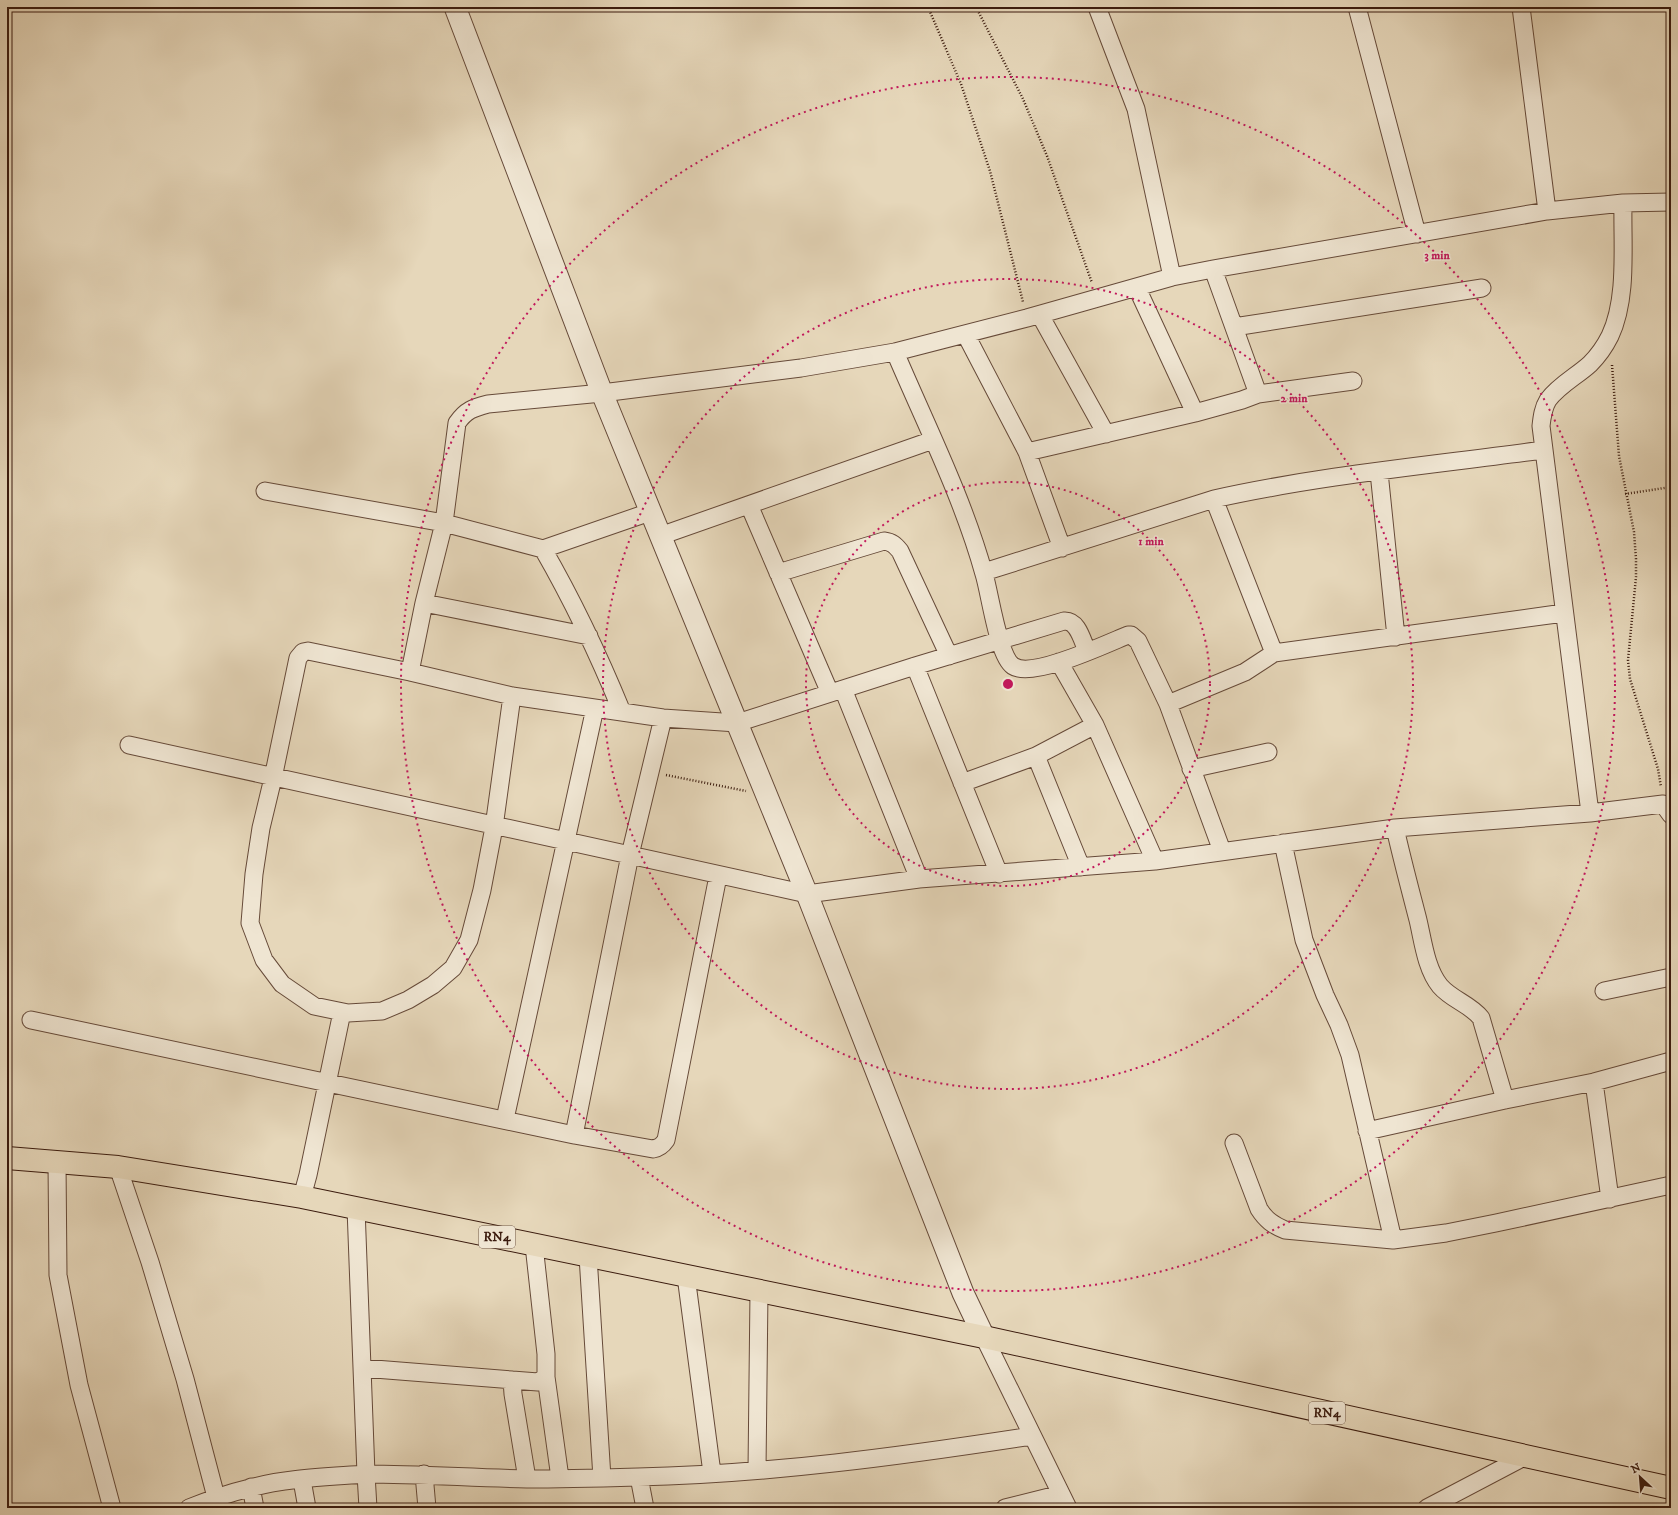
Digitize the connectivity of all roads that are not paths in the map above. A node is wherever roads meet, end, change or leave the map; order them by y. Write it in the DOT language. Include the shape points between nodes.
graph roads {
  1 [pos="455,7"];
  2 [pos="1098,7"];
  3 [pos="1357,7"];
  4 [pos="1521,7"];
  5 [pos="1671,202"];
  6 [pos="1623,203"];
  7 [pos="1547,211"];
  8 [pos="1417,234"];
  9 [pos="1213,269"];
  10 [pos="1172,277"];
  11 [pos="1137,288"];
  12 [pos="1482,288"];
  13 [pos="1034,317"];
  14 [pos="1234,327"];
  15 [pos="966,335"];
  16 [pos="895,352"];
  17 [pos="1353,381"];
  18 [pos="602,393"];
  19 [pos="1258,394"];
  20 [pos="1195,413"];
  21 [pos="1106,434"];
  22 [pos="933,440"];
  23 [pos="1543,450"];
  24 [pos="1027,452"];
  25 [pos="1379,472"];
  26 [pos="265,491"];
  27 [pos="1214,499"];
  28 [pos="749,505"];
  29 [pos="650,512"];
  30 [pos="444,523"];
  31 [pos="660,536"];
  32 [pos="1062,548"];
  33 [pos="543,549"];
  34 [pos="984,572"];
  35 [pos="778,573"];
  36 [pos="424,603"];
  37 [pos="1564,613"];
  38 [pos="589,636"];
  39 [pos="1396,637"];
  40 [pos="999,641"];
  41 [pos="1086,651"];
  42 [pos="1274,653"];
  43 [pos="949,656"];
  44 [pos="1059,662"];
  45 [pos="915,666"];
  46 [pos="410,672"];
  47 [pos="837,691"];
  48 [pos="512,696"];
  49 [pos="1168,704"];
  50 [pos="595,708"];
  51 [pos="622,712"];
  52 [pos="663,718"];
  53 [pos="737,723"];
  54 [pos="1095,725"];
  55 [pos="129,746"];
  56 [pos="1268,752"];
  57 [pos="1036,756"];
  58 [pos="1192,769"];
  59 [pos="273,778"];
  60 [pos="962,783"];
  61 [pos="1667,809"];
  62 [pos="1590,813"];
  63 [pos="494,827"];
  64 [pos="1395,828"];
  65 [pos="564,841"];
  66 [pos="1283,843"];
  67 [pos="1222,851"];
  68 [pos="630,855"];
  69 [pos="1155,861"];
  70 [pos="1081,867"];
  71 [pos="999,874"];
  72 [pos="718,876"];
  73 [pos="919,880"];
  74 [pos="807,894"];
  75 [pos="1671,977"];
  76 [pos="1604,991"];
  77 [pos="342,1012"];
  78 [pos="31,1020"];
  79 [pos="1671,1061"];
  80 [pos="328,1082"];
  81 [pos="1594,1082"];
  82 [pos="1505,1100"];
  83 [pos="505,1119"];
  84 [pos="1367,1131"];
  85 [pos="574,1135"];
  86 [pos="1234,1143"];
  87 [pos="7,1158"];
  88 [pos="57,1162"];
  89 [pos="118,1167"];
  90 [pos="1671,1185"];
  91 [pos="302,1197"];
  92 [pos="1610,1199"];
  93 [pos="356,1208"];
  94 [pos="1393,1240"];
  95 [pos="534,1245"];
  96 [pos="588,1256"];
  97 [pos="686,1276"];
  98 [pos="759,1291"];
  99 [pos="984,1337"];
  100 [pos="362,1368"];
  101 [pos="546,1377"];
  102 [pos="512,1380"];
  103 [pos="1032,1436"];
  104 [pos="1526,1456"];
  105 [pos="757,1470"];
  106 [pos="366,1474"];
  107 [pos="424,1474"];
  108 [pos="712,1474"];
  109 [pos="639,1477"];
  110 [pos="560,1478"];
  111 [pos="602,1478"];
  112 [pos="527,1479"];
  113 [pos="302,1480"];
  114 [pos="251,1487"];
  115 [pos="1671,1488"];
  116 [pos="216,1497"];
  117 [pos="1064,1501"];
  118 [pos="193,1507"];
  119 [pos="112,1508"];
  120 [pos="254,1508"];
  121 [pos="307,1508"];
  122 [pos="368,1508"];
  123 [pos="426,1508"];
  124 [pos="645,1508"];
  125 [pos="1005,1508"];
  126 [pos="1427,1508"];
  1 -- 18 [label="street"];
  2 -- 10 [label="street" via="1136,109"];
  3 -- 8 [label="street"];
  4 -- 7 [label="street"];
  5 -- 6 [label="street"];
  6 -- 7 [label="street"];
  6 -- 23 [label="street" via="1622,292 1616,319 1610,337 1590,364 1548,400 1541,426"];
  7 -- 8 [label="street"];
  8 -- 9 [label="street"];
  9 -- 10 [label="street"];
  9 -- 14 [label="street"];
  10 -- 11 [label="street"];
  11 -- 13 [label="street"];
  11 -- 20 [label="street"];
  12 -- 14 [label="street"];
  13 -- 15 [label="street"];
  13 -- 21 [label="street"];
  14 -- 19 [label="street"];
  15 -- 16 [label="street"];
  15 -- 24 [label="street"];
  16 -- 18 [label="street" via="801,368"];
  16 -- 22 [label="street"];
  17 -- 19 [label="street"];
  18 -- 29 [label="street"];
  18 -- 30 [label="street" via="488,404 463,414 457,423"];
  19 -- 20 [label="street"];
  20 -- 21 [label="street"];
  21 -- 24 [label="street"];
  22 -- 28 [label="street"];
  22 -- 34 [label="street" via="971,531"];
  23 -- 25 [label="street"];
  23 -- 37 [label="street"];
  24 -- 32 [label="street"];
  25 -- 27 [label="street"];
  25 -- 39 [label="street"];
  26 -- 30 [label="street"];
  27 -- 32 [label="street"];
  27 -- 42 [label="street"];
  28 -- 31 [label="street"];
  28 -- 35 [label="street"];
  29 -- 31 [label="street"];
  29 -- 33 [label="street"];
  30 -- 33 [label="street"];
  30 -- 36 [label="street"];
  31 -- 53 [label="street"];
  32 -- 34 [label="street"];
  33 -- 38 [label="street"];
  34 -- 40 [label="street"];
  35 -- 43 [label="street" via="884,541 890,542 900,551"];
  35 -- 47 [label="street"];
  36 -- 38 [label="street"];
  36 -- 46 [label="street"];
  37 -- 39 [label="street"];
  37 -- 62 [label="street"];
  38 -- 51 [label="street"];
  39 -- 42 [label="street"];
  40 -- 41 [label="street" via="1069,621 1075,625"];
  40 -- 43 [label="street"];
  40 -- 44 [label="street" via="1008,661 1020,669"];
  41 -- 44 [label="street"];
  41 -- 49 [label="street" via="1131,635 1138,641"];
  42 -- 49 [label="street" via="1245,672"];
  43 -- 45 [label="street"];
  44 -- 54 [label="street"];
  45 -- 47 [label="street"];
  45 -- 60 [label="street"];
  46 -- 48 [label="street"];
  46 -- 59 [label="street" via="304,652 298,658"];
  47 -- 53 [label="street"];
  47 -- 73 [label="street"];
  48 -- 50 [label="street"];
  48 -- 63 [label="street"];
  49 -- 58 [label="street"];
  50 -- 51 [label="street"];
  50 -- 65 [label="street"];
  51 -- 52 [label="street"];
  52 -- 53 [label="street"];
  52 -- 68 [label="street"];
  53 -- 74 [label="street"];
  54 -- 57 [label="street"];
  54 -- 69 [label="street"];
  55 -- 59 [label="street"];
  56 -- 58 [label="street"];
  57 -- 60 [label="street"];
  57 -- 70 [label="street"];
  58 -- 67 [label="street"];
  59 -- 63 [label="street"];
  59 -- 77 [label="street" via="261,828 250,924 264,960 282,984 314,1006"];
  60 -- 71 [label="street"];
  61 -- 62 [label="street"];
  62 -- 64 [label="street"];
  63 -- 65 [label="street"];
  63 -- 77 [label="street" via="470,940 453,968 433,985 408,1000 382,1011"];
  64 -- 66 [label="street"];
  64 -- 82 [label="street" via="1426,954 1434,976 1441,986 1472,1008 1480,1018"];
  65 -- 68 [label="street"];
  65 -- 83 [label="street"];
  66 -- 67 [label="street"];
  66 -- 84 [label="street" via="1304,940 1350,1055"];
  67 -- 69 [label="street"];
  68 -- 72 [label="street"];
  68 -- 85 [label="street"];
  69 -- 70 [label="street"];
  70 -- 71 [label="street"];
  71 -- 73 [label="street"];
  72 -- 74 [label="street"];
  72 -- 85 [label="street" via="666,1140 663,1145 653,1149"];
  73 -- 74 [label="street"];
  74 -- 99 [label="street" via="963,1293"];
  75 -- 76 [label="street"];
  77 -- 80 [label="street"];
  78 -- 80 [label="street"];
  79 -- 81 [label="street"];
  80 -- 83 [label="street"];
  80 -- 91 [label="street"];
  81 -- 82 [label="street"];
  81 -- 92 [label="street"];
  82 -- 84 [label="street"];
  83 -- 85 [label="street"];
  84 -- 94 [label="street"];
  86 -- 94 [label="street" via="1259,1209 1274,1226 1285,1230"];
  87 -- 88 [label="main road, RN4"];
  88 -- 89 [label="main road, RN4"];
  88 -- 119 [label="street" via="58,1274 79,1385"];
  89 -- 91 [label="main road, RN4"];
  89 -- 116 [label="street" via="186,1379"];
  90 -- 92 [label="street"];
  91 -- 93 [label="main road, RN4"];
  92 -- 94 [label="street" via="1460,1230"];
  93 -- 95 [label="main road, RN4"];
  93 -- 100 [label="street"];
  95 -- 96 [label="main road, RN4"];
  95 -- 101 [label="street" via="546,1354"];
  96 -- 97 [label="main road, RN4"];
  96 -- 111 [label="street"];
  97 -- 98 [label="main road, RN4"];
  97 -- 108 [label="street"];
  98 -- 99 [label="main road, RN4"];
  98 -- 105 [label="street"];
  99 -- 103 [label="street"];
  99 -- 104 [label="main road, RN4"];
  100 -- 102 [label="street"];
  100 -- 106 [label="street"];
  101 -- 102 [label="street" via="538,1382"];
  101 -- 110 [label="street"];
  102 -- 112 [label="street"];
  103 -- 105 [label="street" via="912,1454"];
  103 -- 117 [label="street"];
  104 -- 115 [label="main road, RN4"];
  104 -- 126 [label="street"];
  105 -- 108 [label="street"];
  106 -- 107 [label="street"];
  106 -- 113 [label="street"];
  106 -- 122 [label="street"];
  107 -- 112 [label="street"];
  107 -- 123 [label="street"];
  108 -- 109 [label="street"];
  109 -- 111 [label="street"];
  109 -- 124 [label="street"];
  110 -- 111 [label="street"];
  110 -- 112 [label="street"];
  113 -- 114 [label="street"];
  113 -- 121 [label="street"];
  114 -- 116 [label="street"];
  114 -- 120 [label="street"];
  116 -- 118 [label="street"];
  117 -- 125 [label="street"];
}
